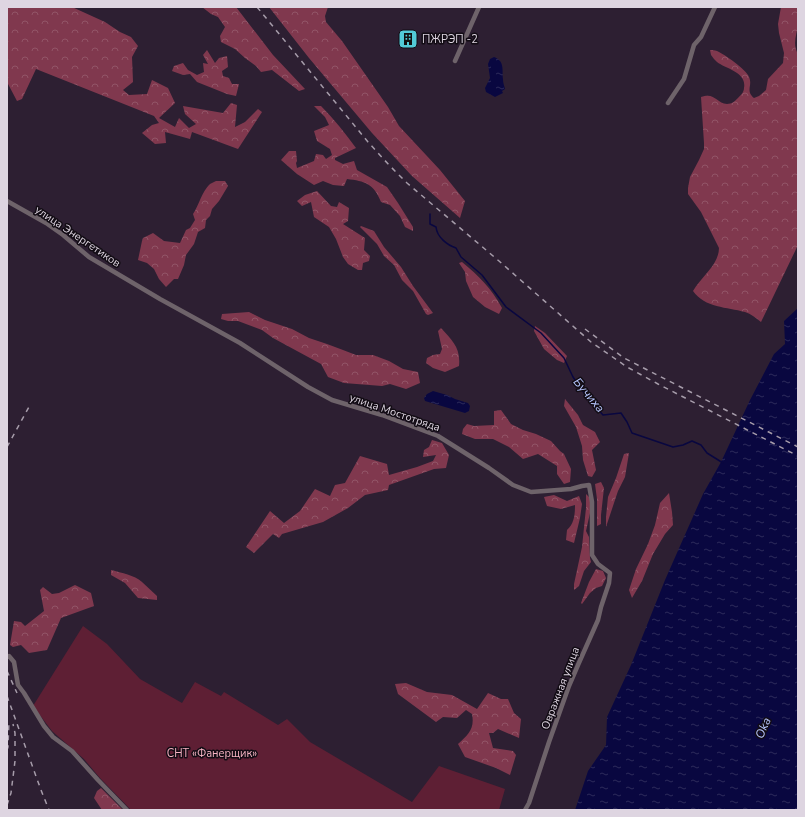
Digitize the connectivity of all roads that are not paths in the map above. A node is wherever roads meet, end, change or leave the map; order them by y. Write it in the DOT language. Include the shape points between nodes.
graph roads {
  1 [pos="479,7"];
  2 [pos="715,7"];
  3 [pos="455,61"];
  4 [pos="668,103"];
  5 [pos="7,200"];
  6 [pos="160,299"];
  7 [pos="610,573"];
  8 [pos="7,657"];
  9 [pos="127,810"];
  10 [pos="525,810"];
  1 -- 3 [label="street"];
  2 -- 4 [label="street" via="701,37 694,45 684,79"];
  5 -- 6 [label="street, улица Энергетиков" via="46,223 89,257"];
  6 -- 7 [label="street, улица Мостотряда" via="240,343 320,394 438,436 513,485 531,492 589,485 592,502 592,555 598,564"];
  7 -- 10 [label="street, Овражная улица" via="598,620 572,679"];
  8 -- 9 [label="street" via="14,662 18,684 44,726 53,737 72,751"];
}
